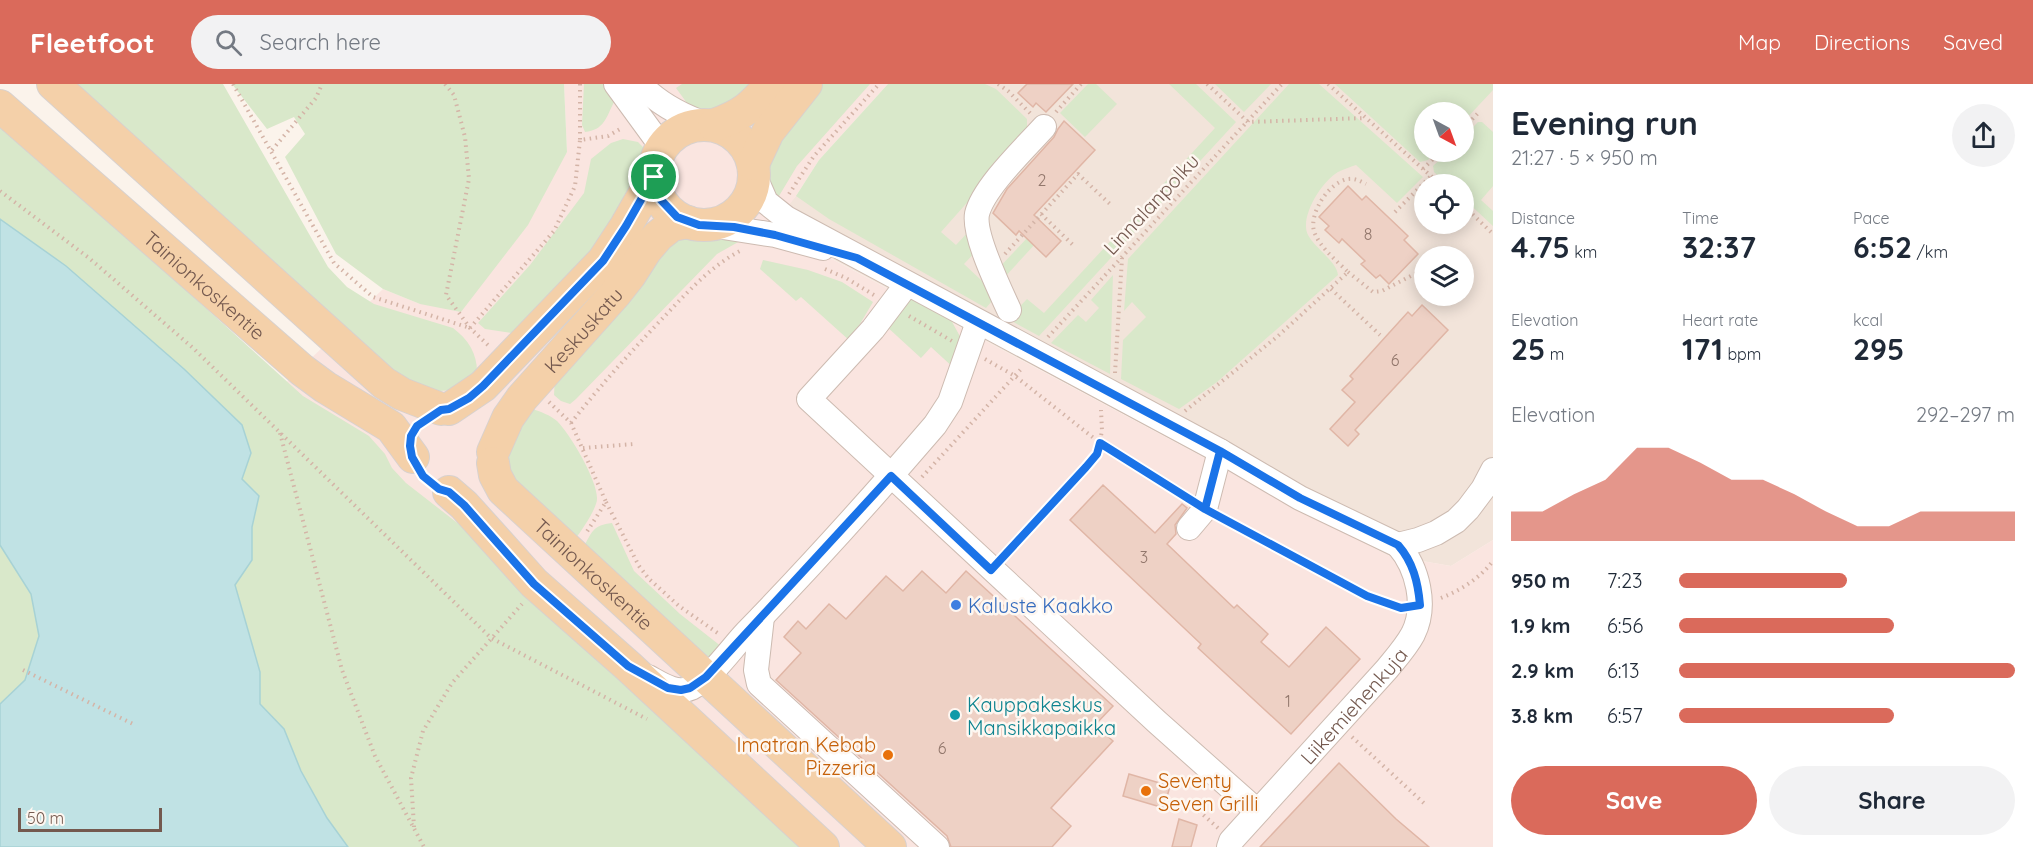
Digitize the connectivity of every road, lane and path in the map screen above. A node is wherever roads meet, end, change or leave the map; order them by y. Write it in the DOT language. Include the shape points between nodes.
graph roads {
  1 [pos="53,84"];
  2 [pos="233,84"];
  3 [pos="322,84"];
  4 [pos="445,84"];
  5 [pos="580,84"];
  6 [pos="616,84"];
  7 [pos="640,84"];
  8 [pos="771,84"];
  9 [pos="806,84"];
  10 [pos="879,84"];
  11 [pos="998,84"];
  12 [pos="1081,84"];
  13 [pos="1207,84"];
  14 [pos="1282,84"];
  15 [pos="1328,84"];
  16 [pos="0,106"];
  17 [pos="1479,112"];
  18 [pos="1474,117"];
  19 [pos="1366,118"];
  20 [pos="1248,122"];
  21 [pos="626,125"];
  22 [pos="711,125"];
  23 [pos="1044,127"];
  24 [pos="580,140"];
  25 [pos="662,147"];
  26 [pos="272,150"];
  27 [pos="1430,162"];
  28 [pos="1423,169"];
  29 [pos="754,170"];
  30 [pos="1429,174"];
  31 [pos="654,177"];
  32 [pos="1366,184"];
  33 [pos="0,191"];
  34 [pos="1414,193"];
  35 [pos="1111,205"];
  36 [pos="777,212"];
  37 [pos="1395,212"];
  38 [pos="1041,214"];
  39 [pos="1474,216"];
  40 [pos="699,223"];
  41 [pos="759,232"];
  42 [pos="1493,234"];
  43 [pos="1072,245"];
  44 [pos="1122,257"];
  45 [pos="857,258"];
  46 [pos="821,267"];
  47 [pos="992,271"];
  48 [pos="1348,272"];
  49 [pos="1414,274"];
  50 [pos="907,284"];
  51 [pos="1330,289"];
  52 [pos="891,306"];
  53 [pos="1009,310"];
  54 [pos="978,322"];
  55 [pos="470,328"];
  56 [pos="1380,335"];
  57 [pos="1042,344"];
  58 [pos="489,346"];
  59 [pos="968,350"];
  60 [pos="1115,379"];
  61 [pos="544,397"];
  62 [pos="445,409"];
  63 [pos="1177,417"];
  64 [pos="571,423"];
  65 [pos="279,432"];
  66 [pos="1100,443"];
  67 [pos="634,444"];
  68 [pos="583,448"];
  69 [pos="1220,451"];
  70 [pos="412,457"];
  71 [pos="493,458"];
  72 [pos="1493,470"];
  73 [pos="891,476"];
  74 [pos="449,492"];
  75 [pos="606,502"];
  76 [pos="1205,509"];
  77 [pos="1189,528"];
  78 [pos="582,540"];
  79 [pos="1398,545"];
  80 [pos="1493,561"];
  81 [pos="991,570"];
  82 [pos="525,600"];
  83 [pos="1420,605"];
  84 [pos="762,617"];
  85 [pos="491,638"];
  86 [pos="734,646"];
  87 [pos="628,666"];
  88 [pos="23,670"];
  89 [pos="706,677"];
  90 [pos="654,723"];
  91 [pos="135,725"];
  92 [pos="1345,730"];
  93 [pos="1427,806"];
  94 [pos="1257,811"];
  95 [pos="414,831"];
  96 [pos="424,847"];
  97 [pos="823,847"];
  98 [pos="890,847"];
  99 [pos="937,847"];
  100 [pos="1229,847"];
  1 -- 62 [label="main road" via="384,383 402,394"];
  2 -- 26 [label="path"];
  3 -- 26 [label="path" via="316,98"];
  4 -- 55 [label="path" via="454,95 465,137 469,179 446,295"];
  5 -- 24 [label="path"];
  6 -- 25 [label="street"];
  7 -- 22 [label="street" via="665,106"];
  8 -- 22 [label="main road" via="738,116"];
  9 -- 29 [label="main road" via="768,132"];
  10 -- 36 [label="path" via="814,156"];
  11 -- 23 [label="path"];
  12 -- 23 [label="path"];
  13 -- 20 [label="path"];
  14 -- 20 [label="path, Linnalanpolku"];
  15 -- 19 [label="path"];
  16 -- 70 [label="main road, Tainionkoskentie" via="302,370 391,427"];
  17 -- 18 [label="path"];
  19 -- 20 [label="path"];
  19 -- 28 [label="path"];
  20 -- 44 [label="path, Linnalanpolku"];
  21 -- 24 [label="path" via="608,136"];
  22 -- 25 [label="main road" via="685,128"];
  22 -- 29 [label="main road" via="739,138 748,150"];
  23 -- 47 [label="street" via="984,195 977,216"];
  24 -- 55 [label="path" via="575,186 554,231"];
  25 -- 31 [label="main road"];
  26 -- 55 [label="path" via="334,263 373,297"];
  27 -- 28 [label="path"];
  28 -- 30 [label="path"];
  29 -- 36 [label="street" via="766,202"];
  29 -- 40 [label="main road" via="750,197 737,213"];
  31 -- 40 [label="main road" via="661,200 677,217"];
  31 -- 62 [label="main road, Keskuskatu" via="603,261 483,386"];
  32 -- 48 [label="path" via="1346,179 1335,186 1317,207 1314,220 1314,231 1321,243"];
  33 -- 65 [label="path" via="89,258 193,348"];
  34 -- 37 [label="path"];
  35 -- 38 [label="path" via="1078,174"];
  36 -- 45 [label="street"];
  38 -- 43 [label="path"];
  38 -- 47 [label="path"];
  39 -- 42 [label="path"];
  40 -- 41 [label="street"];
  40 -- 71 [label="main road, Keskuskatu" via="672,225 658,236 615,294 522,398 508,418"];
  41 -- 45 [label="street"];
  41 -- 64 [label="path" via="747,247 723,260 680,300 607,377"];
  44 -- 57 [label="path, Linnalanpolku"];
  44 -- 60 [label="path"];
  45 -- 50 [label="street"];
  46 -- 52 [label="path"];
  47 -- 53 [label="street"];
  48 -- 49 [label="path" via="1372,292"];
  48 -- 51 [label="path"];
  50 -- 52 [label="street"];
  50 -- 54 [label="street"];
  51 -- 56 [label="path"];
  51 -- 63 [label="path" via="1244,365"];
  52 -- 59 [label="path"];
  52 -- 73 [label="street" via="809,399"];
  54 -- 59 [label="street"];
  54 -- 69 [label="street"];
  55 -- 58 [label="path"];
  59 -- 66 [label="path" via="1015,376"];
  59 -- 73 [label="street" via="950,402"];
  61 -- 64 [label="path"];
  62 -- 70 [label="main road" via="417,426 411,436"];
  62 -- 71 [label="main road" via="462,412 482,426 488,434"];
  64 -- 68 [label="path"];
  65 -- 85 [label="path"];
  65 -- 95 [label="path" via="342,670 375,756"];
  66 -- 76 [label="path"];
  66 -- 81 [label="path" via="1086,467"];
  67 -- 68 [label="path"];
  68 -- 75 [label="path"];
  69 -- 76 [label="street"];
  69 -- 79 [label="street" via="1300,498"];
  70 -- 74 [label="main road" via="430,484"];
  71 -- 74 [label="main road" via="489,474 480,483 464,491"];
  71 -- 89 [label="main road, Tainionkoskentie" via="495,475 503,490"];
  72 -- 79 [label="street" via="1483,489 1456,521 1418,540"];
  73 -- 81 [label="street"];
  73 -- 84 [label="street"];
  74 -- 87 [label="main road" via="534,584"];
  75 -- 78 [label="path"];
  75 -- 86 [label="path" via="649,579"];
  76 -- 77 [label="street"];
  76 -- 83 [label="path" via="1367,596 1401,608"];
  79 -- 83 [label="street, Liikemiehenkuja" via="1408,557"];
  80 -- 83 [label="path" via="1458,591"];
  81 -- 94 [label="street"];
  82 -- 85 [label="path"];
  83 -- 94 [label="street, Liikemiehenkuja" via="1414,632 1406,646"];
  84 -- 86 [label="street"];
  84 -- 99 [label="street" via="756,670 759,684"];
  85 -- 90 [label="path"];
  85 -- 95 [label="path" via="452,683 423,731 411,778"];
  86 -- 89 [label="street"];
  87 -- 89 [label="street" via="668,688 681,690"];
  87 -- 97 [label="main road"];
  88 -- 91 [label="path"];
  89 -- 98 [label="main road, Tainionkoskentie"];
  92 -- 93 [label="path"];
  94 -- 100 [label="street, Liikemiehenkuja"];
  95 -- 96 [label="path"];
}
